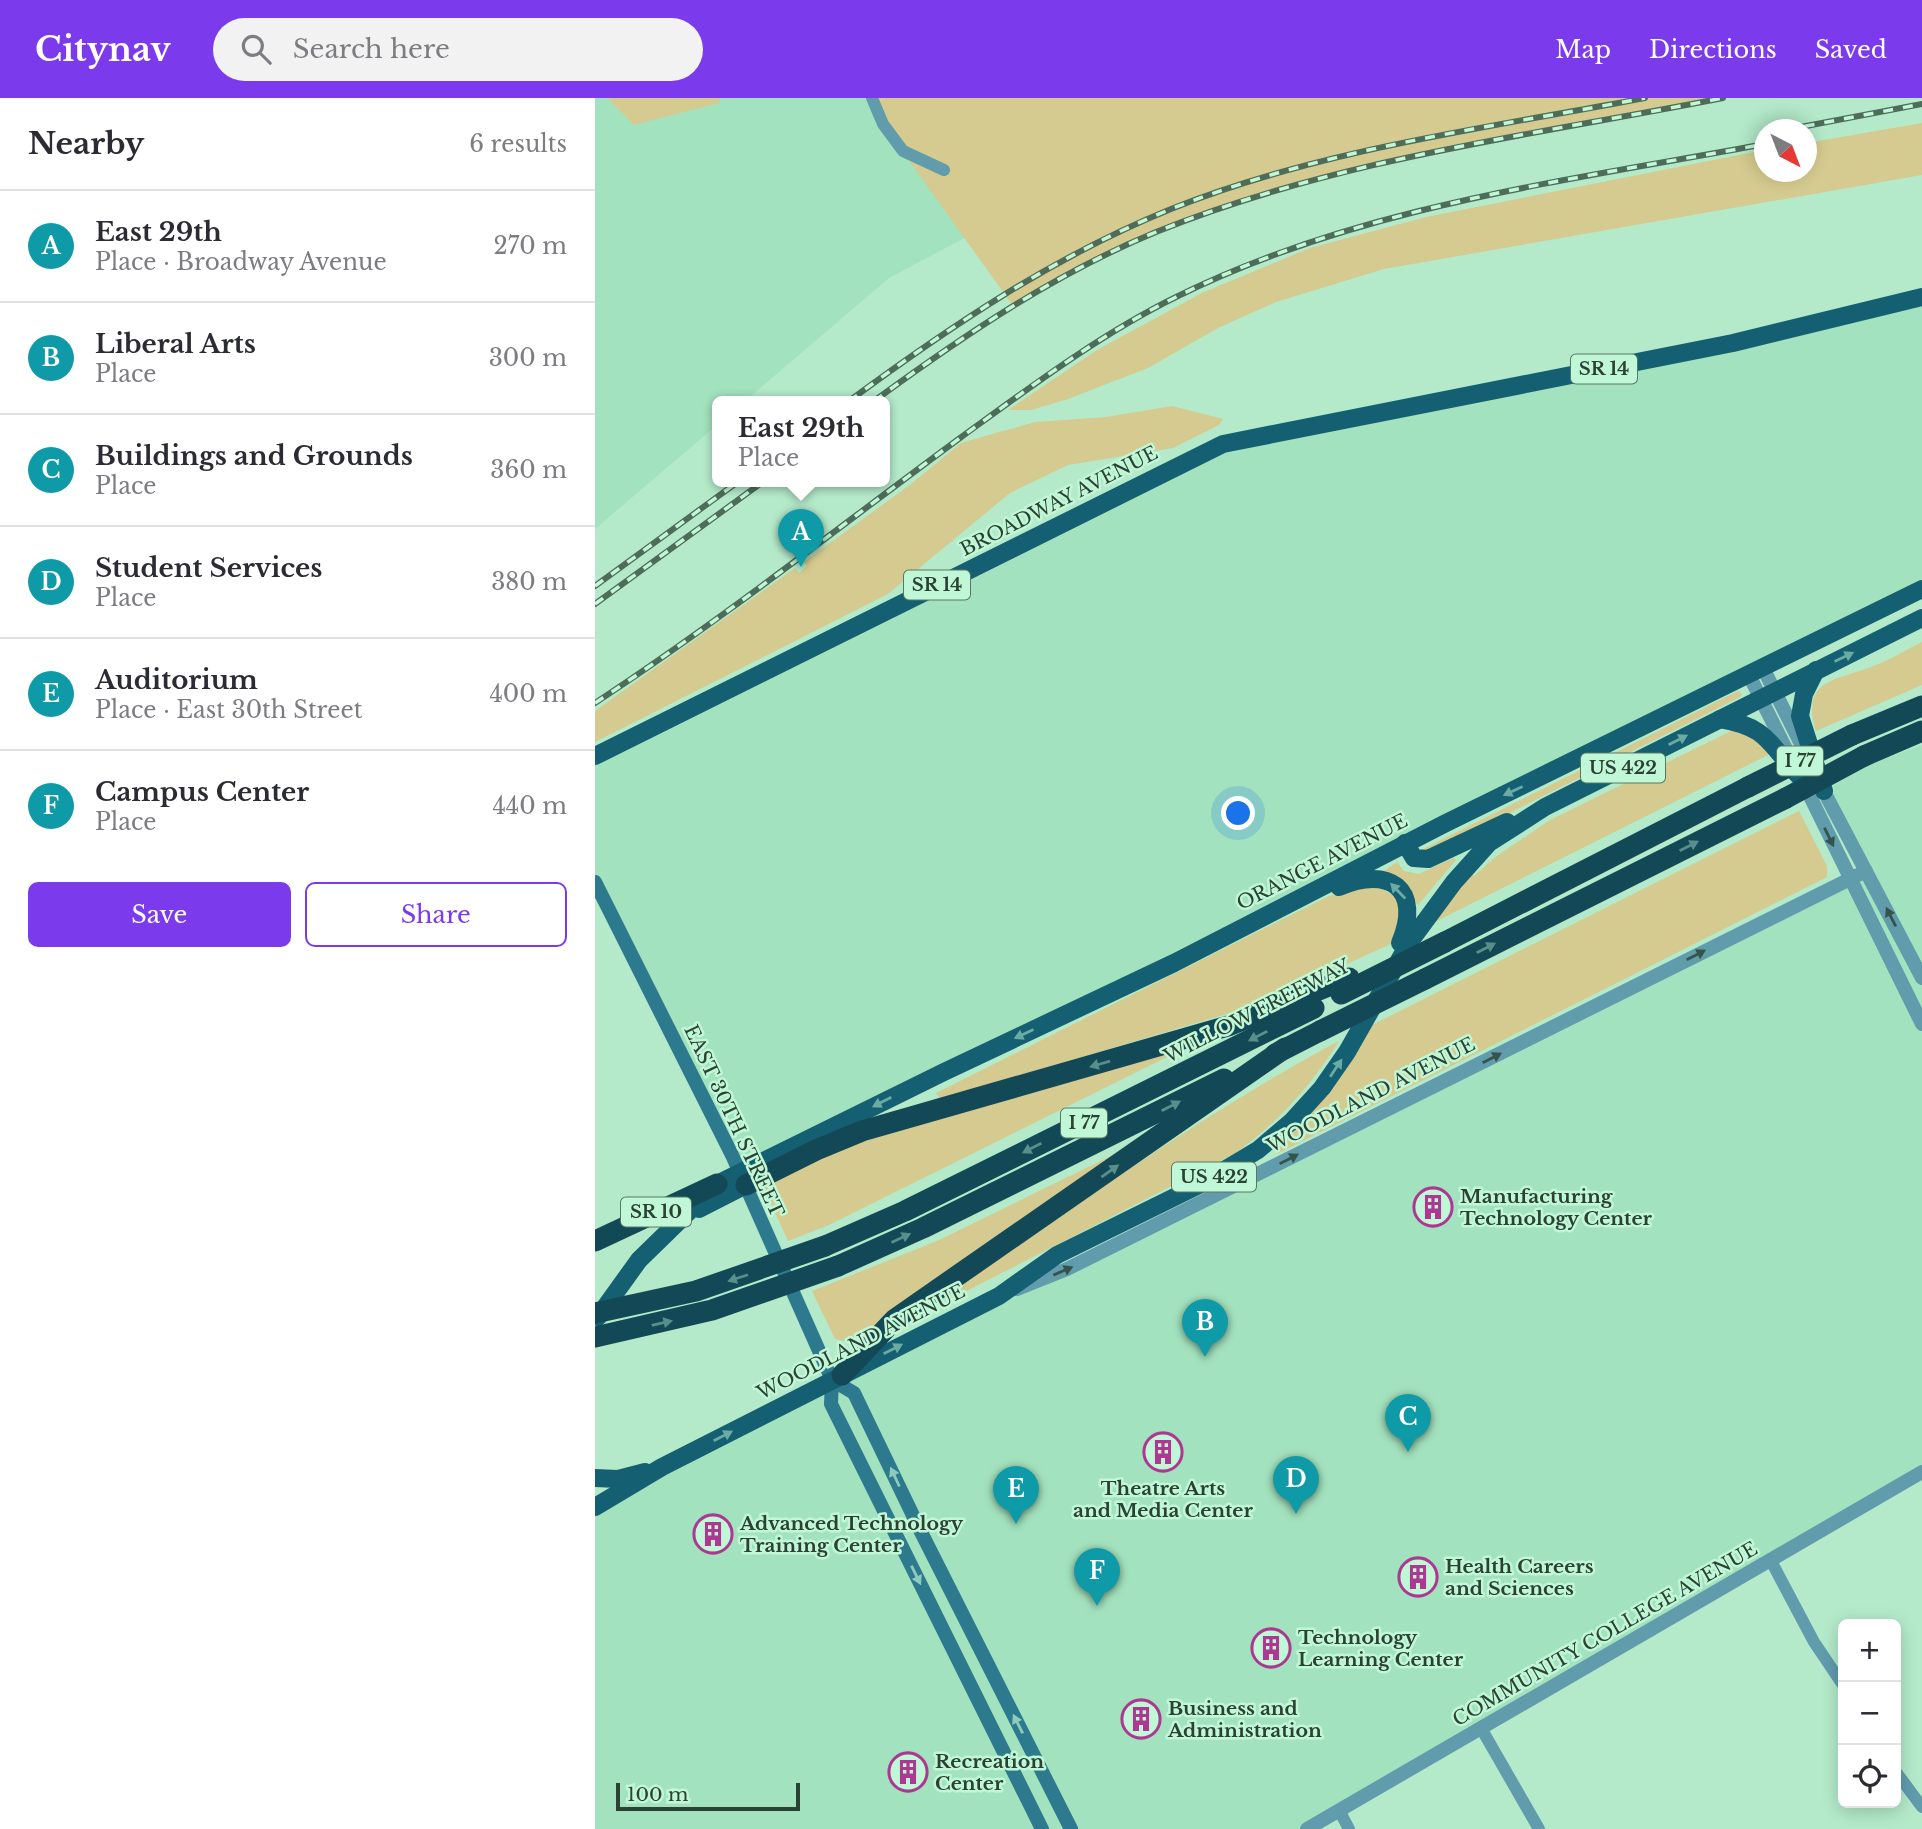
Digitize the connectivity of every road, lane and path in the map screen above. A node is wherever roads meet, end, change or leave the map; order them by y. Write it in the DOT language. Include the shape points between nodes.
graph roads {
  1 [pos="872,98"];
  2 [pos="944,170"];
  3 [pos="1922,297"];
  4 [pos="1922,589"];
  5 [pos="1922,618"];
  6 [pos="1816,670"];
  7 [pos="1756,671"];
  8 [pos="1768,695"];
  9 [pos="1922,706"];
  10 [pos="1720,719"];
  11 [pos="1922,731"];
  12 [pos="1922,745"];
  13 [pos="595,756"];
  14 [pos="1866,761"];
  15 [pos="1799,776"];
  16 [pos="1824,791"];
  17 [pos="1545,807"];
  18 [pos="1405,843"];
  19 [pos="1866,871"];
  20 [pos="1849,879"];
  21 [pos="595,882"];
  22 [pos="1174,963"];
  23 [pos="1922,978"];
  24 [pos="1345,986"];
  25 [pos="1377,997"];
  26 [pos="1922,1024"];
  27 [pos="1285,1048"];
  28 [pos="743,1179"];
  29 [pos="717,1184"];
  30 [pos="684,1218"];
  31 [pos="595,1241"];
  32 [pos="999,1296"];
  33 [pos="595,1313"];
  34 [pos="595,1323"];
  35 [pos="595,1337"];
  36 [pos="837,1377"];
  37 [pos="662,1467"];
  38 [pos="1922,1472"];
  39 [pos="595,1478"];
  40 [pos="595,1507"];
  41 [pos="1770,1559"];
  42 [pos="1841,1682"];
  43 [pos="1481,1728"];
  44 [pos="1901,1779"];
  45 [pos="1922,1807"];
  46 [pos="1339,1811"];
  47 [pos="1042,1829"];
  48 [pos="1071,1829"];
  49 [pos="1307,1829"];
  50 [pos="1349,1829"];
  51 [pos="1539,1829"];
  1 -- 2 [label="street" via="883,124 903,151"];
  3 -- 13 [label="main road, BROADWAY AVENUE / SR 14" via="1733,343 1244,437 1202,452"];
  4 -- 7 [label="main road, ORANGE AVENUE / US 422"];
  6 -- 5 [label="main road, US 422, one-way"];
  6 -- 8 [label="main road, US 422"];
  6 -- 16 [label="main road" via="1800,716"];
  7 -- 8 [label="street"];
  7 -- 18 [label="main road, ORANGE AVENUE / US 422, one-way"];
  8 -- 10 [label="main road, US 422"];
  8 -- 15 [label="street"];
  8 -- 16 [label="street"];
  9 -- 24 [label="highway, I 77, bridge" via="1670,826 1567,869"];
  10 -- 15 [label="main road" via="1759,730"];
  17 -- 10 [label="main road, US 422, one-way"];
  11 -- 14 [label="highway"];
  12 -- 14 [label="highway"];
  27 -- 14 [label="highway, I 77, one-way, bridge"];
  15 -- 20 [label="street, one-way"];
  16 -- 19 [label="street"];
  17 -- 18 [label="main road" via="1428,859 1414,858"];
  17 -- 25 [label="main road, US 422" via="1489,843 1460,874 1422,924"];
  18 -- 22 [label="main road, ORANGE AVENUE / US 422"];
  19 -- 20 [label="street, WOODLAND AVENUE"];
  23 -- 19 [label="street, one-way"];
  20 -- 26 [label="street"];
  32 -- 20 [label="street, WOODLAND AVENUE, one-way" via="1067,1269"];
  21 -- 28 [label="main road, EAST 30TH STREET"];
  25 -- 22 [label="main road, one-way" via="1410,913 1399,890 1377,878 1355,880 1236,939"];
  22 -- 28 [label="main road, ORANGE AVENUE / US 422, one-way" via="944,1072"];
  24 -- 28 [label="highway, one-way" via="1228,1026 855,1134"];
  24 -- 33 [label="highway, WILLOW FREEWAY / I 77, one-way, bridge" via="905,1211 825,1246 696,1291"];
  32 -- 25 [label="main road, US 422, one-way" via="1057,1255 1219,1174 1276,1136 1322,1088"];
  35 -- 27 [label="highway, I 77, one-way, bridge" via="712,1310 838,1266"];
  36 -- 27 [label="highway, one-way" via="895,1320"];
  28 -- 29 [label="main road, US 422"];
  28 -- 30 [label="main road"];
  28 -- 36 [label="main road, EAST 30TH STREET"];
  29 -- 30 [label="main road, US 422"];
  29 -- 31 [label="highway, SR 10"];
  30 -- 34 [label="main road, US 422" via="639,1260"];
  36 -- 32 [label="main road, WOODLAND AVENUE / US 422, one-way"];
  37 -- 36 [label="main road, WOODLAND AVENUE / US 422, one-way"];
  36 -- 47 [label="main road, EAST 30TH STREET, one-way" via="831,1404"];
  48 -- 36 [label="main road, EAST 30TH STREET, one-way" via="855,1393"];
  37 -- 39 [label="main road" via="618,1479"];
  37 -- 40 [label="main road, WOODLAND AVENUE / US 422"];
  38 -- 41 [label="street, COMMUNITY COLLEGE AVENUE"];
  41 -- 42 [label="street"];
  41 -- 43 [label="street, COMMUNITY COLLEGE AVENUE"];
  43 -- 46 [label="street, COMMUNITY COLLEGE AVENUE"];
  43 -- 51 [label="street"];
  44 -- 45 [label="street"];
  46 -- 49 [label="street, COMMUNITY COLLEGE AVENUE"];
  46 -- 50 [label="street"];
}
